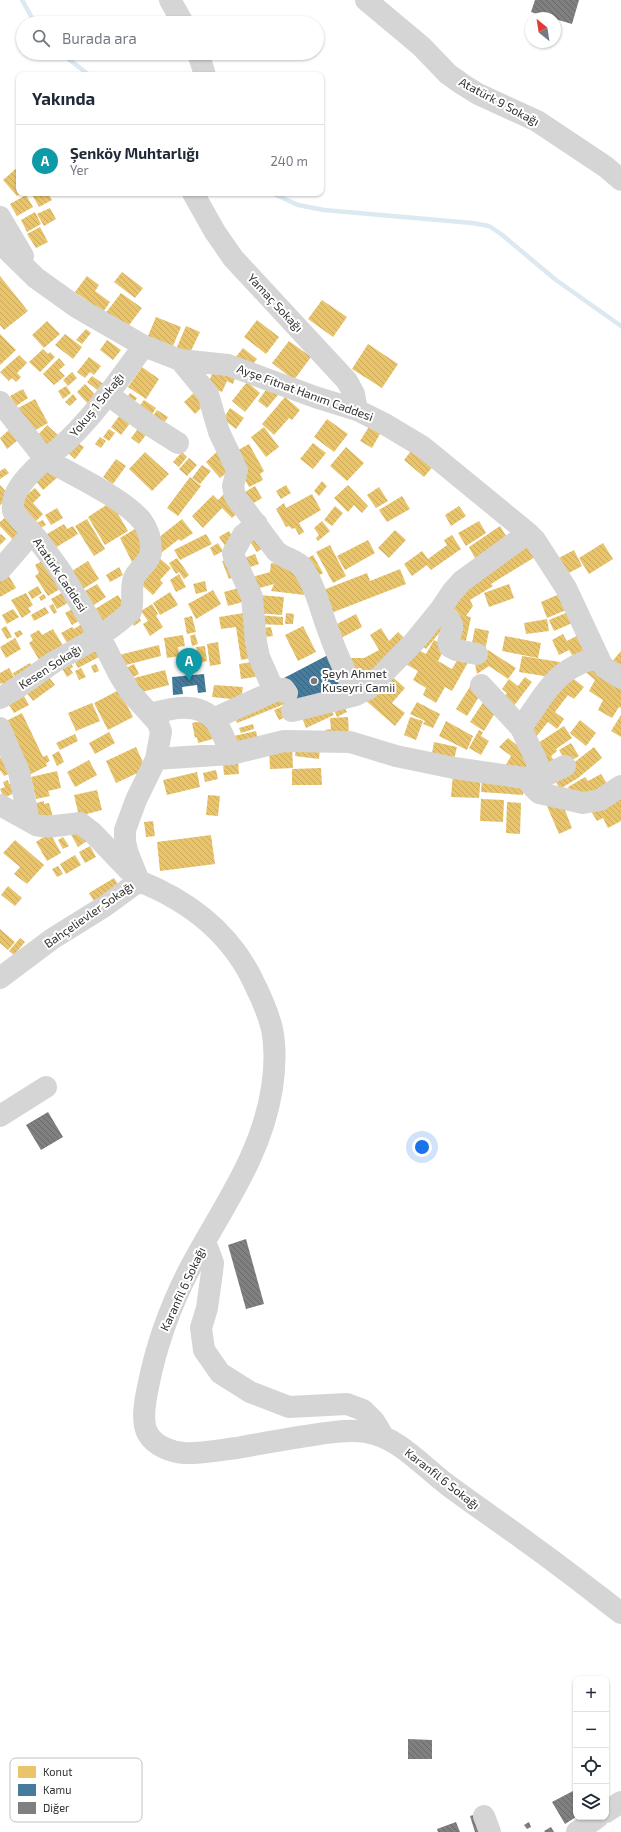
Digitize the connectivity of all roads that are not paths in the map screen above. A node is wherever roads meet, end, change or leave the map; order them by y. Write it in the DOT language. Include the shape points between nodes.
graph roads {
  1 [pos="170,0"];
  2 [pos="366,0"];
  3 [pos="179,16"];
  4 [pos="200,60"];
  5 [pos="204,72"];
  6 [pos="621,180"];
  7 [pos="195,196"];
  8 [pos="0,217"];
  9 [pos="0,243"];
  10 [pos="36,278"];
  11 [pos="144,346"];
  12 [pos="180,360"];
  13 [pos="108,394"];
  14 [pos="0,402"];
  15 [pos="357,410"];
  16 [pos="178,443"];
  17 [pos="45,459"];
  18 [pos="7,509"];
  19 [pos="257,524"];
  20 [pos="32,533"];
  21 [pos="528,533"];
  22 [pos="0,570"];
  23 [pos="440,610"];
  24 [pos="99,635"];
  25 [pos="477,654"];
  26 [pos="598,656"];
  27 [pos="621,678"];
  28 [pos="481,685"];
  29 [pos="274,691"];
  30 [pos="356,695"];
  31 [pos="0,698"];
  32 [pos="0,707"];
  33 [pos="292,710"];
  34 [pos="151,714"];
  35 [pos="213,719"];
  36 [pos="0,728"];
  37 [pos="521,728"];
  38 [pos="297,741"];
  39 [pos="231,754"];
  40 [pos="156,759"];
  41 [pos="565,766"];
  42 [pos="530,783"];
  43 [pos="621,787"];
  44 [pos="0,805"];
  45 [pos="29,821"];
  46 [pos="139,880"];
  47 [pos="0,978"];
  48 [pos="46,1086"];
  49 [pos="0,1116"];
  50 [pos="206,1241"];
  51 [pos="384,1436"];
  52 [pos="621,1613"];
  53 [pos="621,1802"];
  54 [pos="609,1810"];
  55 [pos="594,1820"];
  56 [pos="577,1832"];
  1 -- 3 [label="street"];
  2 -- 6 [label="street, Atatürk 9 Sokağı" via="462,84 537,121"];
  4 -- 5 [label="street"];
  7 -- 15 [label="street, Yamaç Sokağı" via="233,258 348,382 354,394"];
  8 -- 10 [label="street"];
  9 -- 10 [label="street, Ayşe Fitnat Hanım Caddesi"];
  10 -- 11 [label="street, Ayşe Fitnat Hanım Caddesi" via="78,308"];
  11 -- 12 [label="street, Ayşe Fitnat Hanım Caddesi"];
  11 -- 13 [label="street, Yokuş 1 Sokağı"];
  12 -- 15 [label="street, Ayşe Fitnat Hanım Caddesi" via="228,365"];
  12 -- 19 [label="street" via="208,394 219,432 237,470 233,492"];
  13 -- 16 [label="street"];
  13 -- 17 [label="street, Yokuş 1 Sokağı" via="66,443"];
  14 -- 17 [label="street"];
  15 -- 21 [label="street, Ayşe Fitnat Hanım Caddesi" via="424,447"];
  17 -- 18 [label="street, Atatürk Caddesi" via="19,489"];
  17 -- 24 [label="street, Kesen Sokağı" via="131,510 147,529 150,555 133,580 131,611"];
  18 -- 20 [label="street, Atatürk Caddesi"];
  19 -- 29 [label="street" via="243,535 233,553 252,597 259,657"];
  19 -- 30 [label="street" via="282,557 299,563 302,567"];
  20 -- 22 [label="street"];
  20 -- 24 [label="street, Atatürk Caddesi" via="60,570"];
  21 -- 23 [label="street" via="462,581"];
  21 -- 26 [label="street, Ayşe Fitnat Hanım Caddesi" via="566,588"];
  23 -- 25 [label="street" via="453,626 448,642 450,647"];
  23 -- 30 [label="street" via="414,642 368,689"];
  24 -- 31 [label="street, Kesen Sokağı"];
  24 -- 34 [label="street, Atatürk Caddesi" via="130,692"];
  26 -- 27 [label="street, Ayşe Fitnat Hanım Caddesi" via="605,668"];
  26 -- 37 [label="street" via="563,674"];
  28 -- 37 [label="street"];
  29 -- 33 [label="street" via="281,688 286,690"];
  29 -- 35 [label="street"];
  30 -- 33 [label="street"];
  31 -- 32 [label="street"];
  33 -- 38 [label="street"];
  34 -- 35 [label="street" via="180,707 199,710"];
  34 -- 40 [label="street, Atatürk Caddesi" via="161,732"];
  35 -- 39 [label="street"];
  36 -- 45 [label="street" via="19,772"];
  37 -- 42 [label="street" via="537,762 537,769"];
  38 -- 39 [label="street"];
  38 -- 42 [label="street" via="350,742 396,756 454,768 519,776"];
  39 -- 40 [label="street"];
  40 -- 46 [label="street" via="125,830 124,842"];
  41 -- 42 [label="street"];
  42 -- 43 [label="street" via="539,793 584,803 600,800"];
  44 -- 45 [label="street, Bahçelievler Sokağı"];
  45 -- 46 [label="street, Bahçelievler Sokağı" via="42,827 80,822"];
  46 -- 47 [label="street, Bahçelievler Sokağı"];
  46 -- 50 [label="street, Karanfil 6 Sokağı" via="191,907 224,937 252,977 272,1029 275,1070 262,1129 249,1163"];
  48 -- 49 [label="street"];
  50 -- 51 [label="street" via="213,1263 202,1335 204,1350 220,1374 250,1392 289,1407 347,1404 363,1410"];
  50 -- 51 [label="street, Karanfil 6 Sokağı" via="173,1304 153,1362 144,1421 148,1434 157,1444 169,1450 185,1453 211,1452 348,1430"];
  51 -- 52 [label="street, Karanfil 6 Sokağı"];
  53 -- 54 [label="street"];
  55 -- 56 [label="street"];
}
